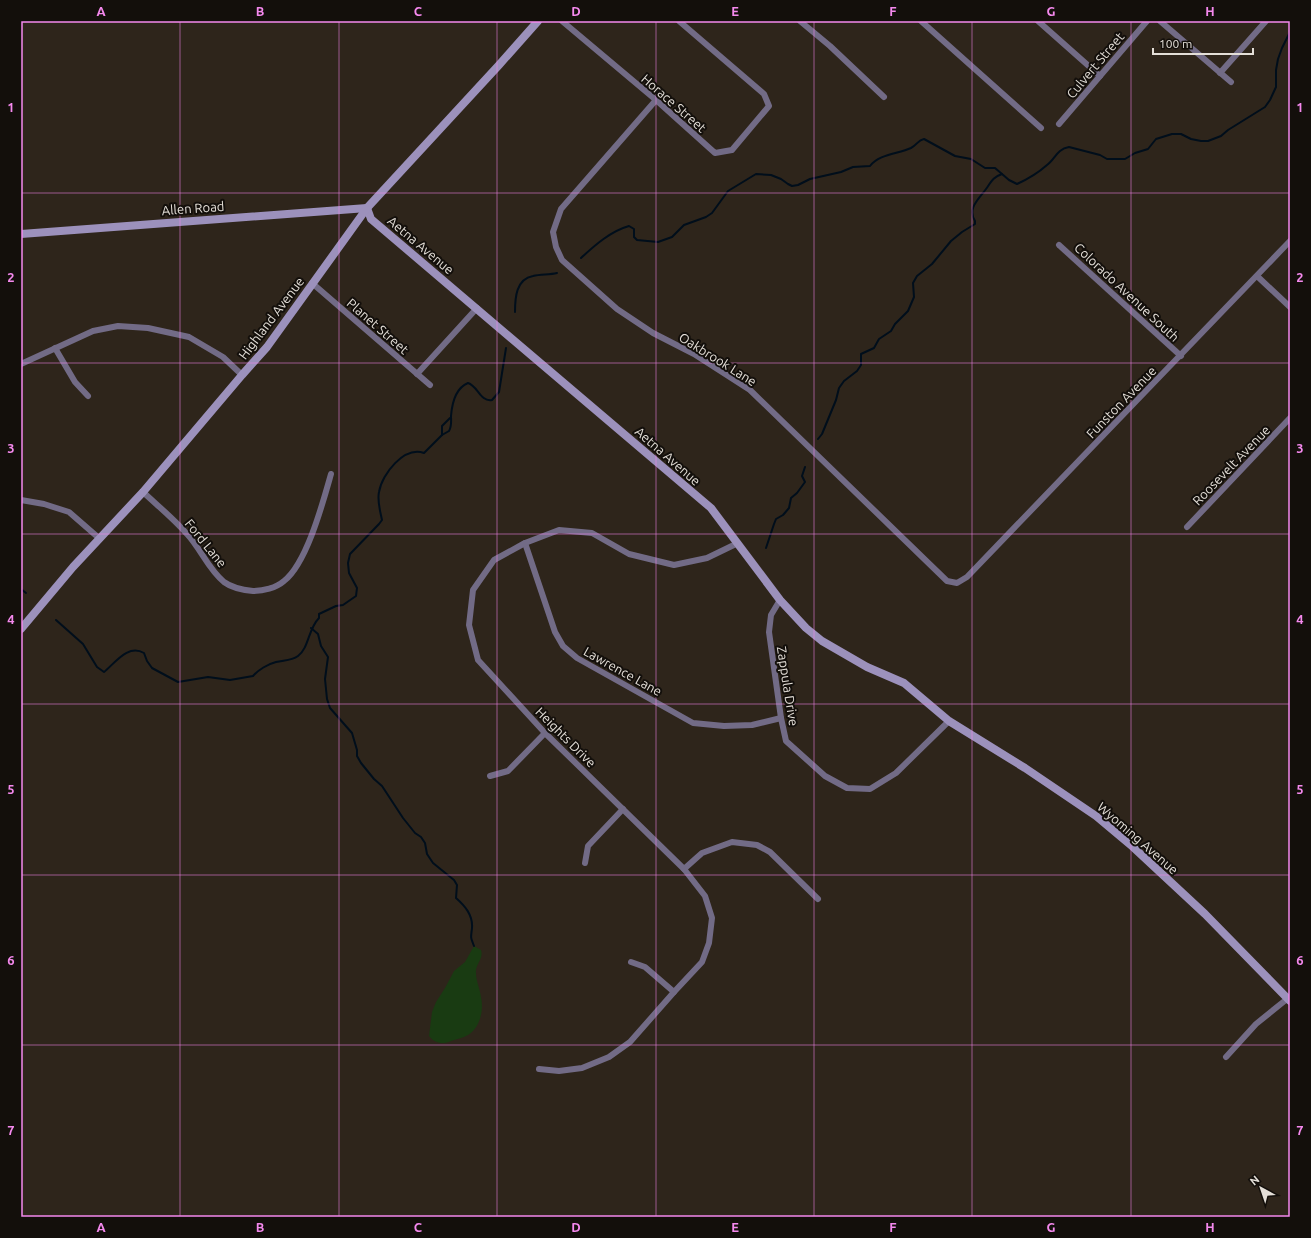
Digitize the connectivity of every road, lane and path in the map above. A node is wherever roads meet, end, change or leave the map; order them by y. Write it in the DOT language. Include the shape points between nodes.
graph roads {
  1 [pos="538,21"];
  2 [pos="562,21"];
  3 [pos="679,21"];
  4 [pos="800,21"];
  5 [pos="921,21"];
  6 [pos="1038,21"];
  7 [pos="1147,21"];
  8 [pos="1160,21"];
  9 [pos="1266,21"];
  10 [pos="1220,72"];
  11 [pos="1100,76"];
  12 [pos="1231,82"];
  13 [pos="884,97"];
  14 [pos="656,100"];
  15 [pos="1059,124"];
  16 [pos="1041,128"];
  17 [pos="367,208"];
  18 [pos="21,234"];
  19 [pos="1290,241"];
  20 [pos="1060,245"];
  21 [pos="1257,276"];
  22 [pos="312,283"];
  23 [pos="477,308"];
  24 [pos="1290,308"];
  25 [pos="55,348"];
  26 [pos="1181,356"];
  27 [pos="21,364"];
  28 [pos="418,374"];
  29 [pos="242,375"];
  30 [pos="430,385"];
  31 [pos="88,396"];
  32 [pos="1290,418"];
  33 [pos="331,474"];
  34 [pos="143,492"];
  35 [pos="21,500"];
  36 [pos="1187,526"];
  37 [pos="100,539"];
  38 [pos="525,543"];
  39 [pos="738,543"];
  40 [pos="967,577"];
  41 [pos="780,600"];
  42 [pos="21,629"];
  43 [pos="781,718"];
  44 [pos="949,721"];
  45 [pos="545,733"];
  46 [pos="490,776"];
  47 [pos="623,809"];
  48 [pos="585,864"];
  49 [pos="684,869"];
  50 [pos="818,899"];
  51 [pos="632,962"];
  52 [pos="674,992"];
  53 [pos="1289,1000"];
  54 [pos="1226,1057"];
  55 [pos="538,1069"];
  1 -- 17 [label="street, Highland Avenue"];
  2 -- 14 [label="street, Horace Street"];
  3 -- 14 [label="street, Horace Street" via="764,94 769,106 732,150 715,153"];
  4 -- 13 [label="street"];
  5 -- 16 [label="street"];
  6 -- 11 [label="street"];
  7 -- 11 [label="street, Culvert Street"];
  8 -- 10 [label="street"];
  9 -- 10 [label="street"];
  10 -- 12 [label="street"];
  11 -- 15 [label="street, Culvert Street"];
  14 -- 40 [label="street, Oakbrook Lane" via="561,209 553,232 562,260 617,309 750,390 947,581 957,583"];
  17 -- 18 [label="street, Allen Road"];
  17 -- 22 [label="street, Highland Avenue"];
  17 -- 23 [label="street, Aetna Avenue" via="371,219"];
  19 -- 21 [label="street, Funston Avenue"];
  20 -- 26 [label="street, Colorado Avenue South"];
  21 -- 24 [label="street"];
  21 -- 26 [label="street, Funston Avenue"];
  22 -- 28 [label="street, Planet Street"];
  22 -- 29 [label="street, Highland Avenue" via="267,347"];
  23 -- 28 [label="street"];
  23 -- 39 [label="street, Aetna Avenue" via="711,508"];
  25 -- 27 [label="street"];
  25 -- 29 [label="street" via="93,331 118,326 148,328 189,337 223,357"];
  25 -- 31 [label="street" via="75,382"];
  26 -- 40 [label="street, Funston Avenue"];
  28 -- 30 [label="street, Planet Street"];
  29 -- 34 [label="street, Highland Avenue"];
  32 -- 36 [label="street, Roosevelt Avenue"];
  33 -- 34 [label="street, Ford Lane" via="322,506 299,564 284,581 259,591 236,588 225,582 208,564 188,534"];
  34 -- 37 [label="street, Highland Avenue"];
  35 -- 37 [label="street" via="69,512"];
  37 -- 42 [label="street, Highland Avenue"];
  38 -- 39 [label="street, Heights Drive" via="559,530 592,533 629,554 674,565 707,558"];
  38 -- 43 [label="street, Lawrence Lane" via="555,632 563,646 577,658 693,723 752,725"];
  38 -- 45 [label="street, Heights Drive" via="494,560 473,590 469,625 478,660"];
  39 -- 41 [label="street, Aetna Avenue"];
  41 -- 43 [label="street, Zappula Drive" via="771,615 769,632"];
  41 -- 44 [label="street, Aetna Avenue" via="822,641 867,667 904,683"];
  43 -- 44 [label="street, Zappula Drive" via="786,741 826,776 847,788 870,789 896,773"];
  44 -- 53 [label="street, Wyoming Avenue" via="1096,816 1206,914"];
  45 -- 46 [label="street" via="508,771"];
  45 -- 47 [label="street, Heights Drive"];
  47 -- 48 [label="street" via="588,846"];
  47 -- 49 [label="street, Heights Drive"];
  49 -- 50 [label="street" via="702,854 732,842 757,845 770,852"];
  49 -- 52 [label="street, Heights Drive" via="705,896 712,918 709,944 702,962"];
  51 -- 52 [label="street" via="645,967"];
  52 -- 55 [label="street, Heights Drive" via="630,1042 609,1057 582,1068 559,1071"];
  53 -- 54 [label="street" via="1256,1024"];
}
